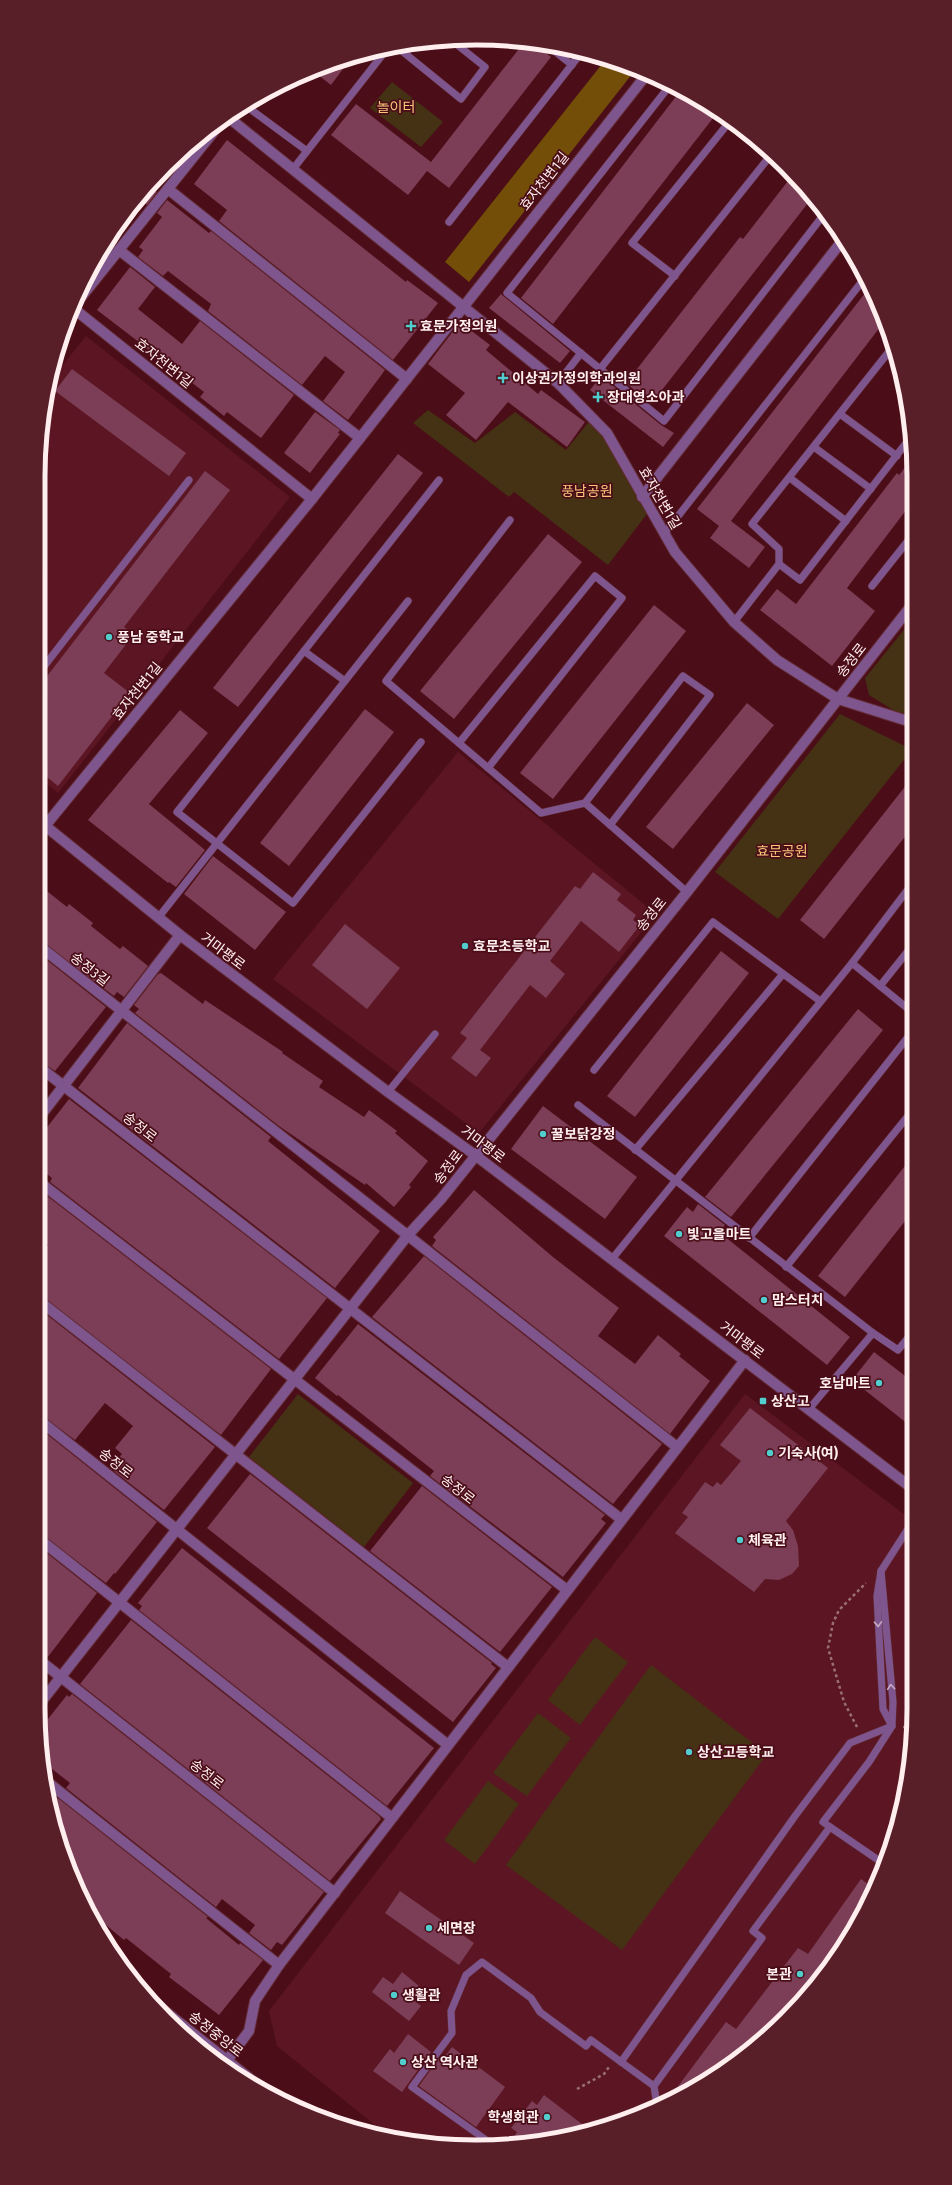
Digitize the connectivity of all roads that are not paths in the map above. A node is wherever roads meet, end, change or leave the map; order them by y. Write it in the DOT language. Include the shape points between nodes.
graph roads {
  1 [pos="458,46"];
  2 [pos="403,51"];
  3 [pos="556,52"];
  4 [pos="382,56"];
  5 [pos="578,57"];
  6 [pos="572,65"];
  7 [pos="643,79"];
  8 [pos="667,89"];
  9 [pos="251,109"];
  10 [pos="233,121"];
  11 [pos="726,126"];
  12 [pos="207,140"];
  13 [pos="307,151"];
  14 [pos="768,159"];
  15 [pos="293,169"];
  16 [pos="168,188"];
  17 [pos="821,219"];
  18 [pos="449,222"];
  19 [pos="839,245"];
  20 [pos="119,250"];
  21 [pos="674,276"];
  22 [pos="861,282"];
  23 [pos="86,291"];
  24 [pos="463,306"];
  25 [pos="78,310"];
  26 [pos="888,352"];
  27 [pos="581,353"];
  28 [pos="600,369"];
  29 [pos="407,379"];
  30 [pos="558,383"];
  31 [pos="840,414"];
  32 [pos="360,438"];
  33 [pos="906,444"];
  34 [pos="814,447"];
  35 [pos="897,456"];
  36 [pos="790,478"];
  37 [pos="189,480"];
  38 [pos="439,480"];
  39 [pos="871,489"];
  40 [pos="642,497"];
  41 [pos="312,499"];
  42 [pos="510,520"];
  43 [pos="846,521"];
  44 [pos="664,534"];
  45 [pos="907,542"];
  46 [pos="780,564"];
  47 [pos="872,586"];
  48 [pos="408,601"];
  49 [pos="907,611"];
  50 [pos="734,622"];
  51 [pos="304,651"];
  52 [pos="45,665"];
  53 [pos="345,681"];
  54 [pos="838,699"];
  55 [pos="907,721"];
  56 [pos="421,742"];
  57 [pos="459,743"];
  58 [pos="488,768"];
  59 [pos="585,803"];
  60 [pos="45,819"];
  61 [pos="610,825"];
  62 [pos="45,829"];
  63 [pos="217,843"];
  64 [pos="907,890"];
  65 [pos="687,892"];
  66 [pos="158,918"];
  67 [pos="180,935"];
  68 [pos="45,951"];
  69 [pos="907,952"];
  70 [pos="852,962"];
  71 [pos="783,974"];
  72 [pos="880,986"];
  73 [pos="820,1001"];
  74 [pos="907,1008"];
  75 [pos="122,1012"];
  76 [pos="435,1034"];
  77 [pos="907,1038"];
  78 [pos="594,1070"];
  79 [pos="45,1071"];
  80 [pos="64,1086"];
  81 [pos="388,1092"];
  82 [pos="578,1105"];
  83 [pos="45,1110"];
  84 [pos="907,1117"];
  85 [pos="636,1150"];
  86 [pos="475,1155"];
  87 [pos="676,1182"];
  88 [pos="45,1186"];
  89 [pos="408,1235"];
  90 [pos="749,1238"];
  91 [pos="612,1259"];
  92 [pos="786,1266"];
  93 [pos="45,1305"];
  94 [pos="350,1308"];
  95 [pos="873,1333"];
  96 [pos="907,1339"];
  97 [pos="745,1360"];
  98 [pos="294,1380"];
  99 [pos="809,1409"];
  100 [pos="45,1425"];
  101 [pos="677,1447"];
  102 [pos="236,1454"];
  103 [pos="907,1484"];
  104 [pos="621,1519"];
  105 [pos="177,1530"];
  106 [pos="907,1530"];
  107 [pos="45,1544"];
  108 [pos="567,1590"];
  109 [pos="119,1602"];
  110 [pos="45,1664"];
  111 [pos="508,1666"];
  112 [pos="61,1677"];
  113 [pos="45,1697"];
  114 [pos="892,1726"];
  115 [pos="448,1745"];
  116 [pos="52,1786"];
  117 [pos="392,1818"];
  118 [pos="830,1826"];
  119 [pos="879,1861"];
  120 [pos="335,1892"];
  121 [pos="279,1966"];
  122 [pos="227,2060"];
  123 [pos="619,2060"];
  124 [pos="654,2086"];
  125 [pos="658,2100"];
  126 [pos="486,2140"];
  1 -- 2 [label="lane" via="485,67 461,99"];
  3 -- 6 [label="lane"];
  4 -- 13 [label="lane"];
  5 -- 6 [label="lane"];
  6 -- 18 [label="lane"];
  7 -- 24 [label="street, 효자천변1길"];
  8 -- 27 [label="lane" via="506,293"];
  9 -- 13 [label="lane"];
  10 -- 15 [label="street, 효자천변1길"];
  11 -- 21 [label="lane" via="632,243"];
  12 -- 16 [label="street, 효자천변1길"];
  13 -- 15 [label="lane"];
  14 -- 21 [label="lane"];
  15 -- 24 [label="street, 효자천변1길"];
  16 -- 20 [label="street, 효자천변1길"];
  16 -- 29 [label="street"];
  17 -- 28 [label="lane" via="664,421"];
  19 -- 40 [label="street"];
  20 -- 23 [label="street, 효자천변1길"];
  20 -- 32 [label="street"];
  21 -- 28 [label="lane"];
  22 -- 44 [label="lane"];
  24 -- 29 [label="street, 효자천변1길"];
  24 -- 30 [label="street, 효자천변1길"];
  25 -- 41 [label="street, 효자천변1길"];
  26 -- 31 [label="lane"];
  27 -- 28 [label="lane"];
  27 -- 30 [label="lane"];
  29 -- 32 [label="street, 효자천변1길"];
  30 -- 40 [label="street, 효자천변1길" via="607,433"];
  31 -- 34 [label="lane"];
  31 -- 35 [label="lane"];
  32 -- 41 [label="street, 효자천변1길"];
  33 -- 35 [label="lane"];
  34 -- 36 [label="lane"];
  34 -- 39 [label="lane"];
  35 -- 39 [label="lane"];
  36 -- 43 [label="lane"];
  36 -- 46 [label="lane" via="752,524 779,549"];
  37 -- 52 [label="lane"];
  38 -- 51 [label="lane"];
  39 -- 43 [label="lane"];
  40 -- 44 [label="street, 효자천변1길"];
  41 -- 60 [label="street, 효자천변1길"];
  42 -- 57 [label="lane" via="386,681"];
  43 -- 46 [label="lane" via="800,580"];
  44 -- 50 [label="street, 효자천변1길" via="675,552"];
  45 -- 47 [label="lane"];
  46 -- 50 [label="lane"];
  48 -- 53 [label="lane"];
  49 -- 54 [label="street, 송정로"];
  50 -- 54 [label="street, 효자천변1길" via="778,660"];
  51 -- 53 [label="lane"];
  51 -- 63 [label="lane" via="177,812"];
  53 -- 63 [label="lane"];
  54 -- 55 [label="street, 효자천변1길"];
  54 -- 65 [label="street, 송정로"];
  56 -- 63 [label="lane" via="293,903"];
  57 -- 58 [label="lane"];
  57 -- 58 [label="lane" via="595,576 622,598"];
  58 -- 59 [label="lane" via="540,812"];
  59 -- 61 [label="lane"];
  59 -- 61 [label="lane" via="683,676 710,695"];
  61 -- 65 [label="lane"];
  62 -- 66 [label="street, 거마평로"];
  63 -- 66 [label="lane"];
  64 -- 70 [label="lane"];
  65 -- 86 [label="street, 송정로"];
  66 -- 67 [label="street, 거마평로"];
  67 -- 75 [label="street"];
  67 -- 81 [label="street, 거마평로"];
  68 -- 75 [label="street, 송정3길"];
  69 -- 72 [label="lane"];
  70 -- 72 [label="lane"];
  70 -- 73 [label="lane"];
  71 -- 73 [label="lane"];
  71 -- 78 [label="lane" via="713,922"];
  71 -- 85 [label="lane"];
  72 -- 74 [label="lane"];
  73 -- 87 [label="lane"];
  75 -- 80 [label="street"];
  75 -- 89 [label="street"];
  76 -- 81 [label="lane"];
  77 -- 90 [label="lane"];
  79 -- 80 [label="street"];
  80 -- 83 [label="street"];
  80 -- 94 [label="street, 송정로"];
  81 -- 86 [label="street, 거마평로"];
  82 -- 85 [label="lane"];
  84 -- 92 [label="lane"];
  85 -- 87 [label="lane"];
  86 -- 89 [label="street, 송정로" via="441,1199"];
  86 -- 91 [label="street, 거마평로"];
  87 -- 90 [label="lane"];
  87 -- 91 [label="lane"];
  88 -- 98 [label="street, 송정로"];
  89 -- 94 [label="street, 송정로"];
  89 -- 101 [label="street"];
  90 -- 92 [label="lane"];
  91 -- 97 [label="street, 거마평로"];
  92 -- 95 [label="lane"];
  93 -- 102 [label="street"];
  94 -- 98 [label="street, 송정로"];
  94 -- 104 [label="street, 송정로"];
  95 -- 96 [label="lane" via="898,1350"];
  95 -- 99 [label="lane"];
  97 -- 99 [label="street, 거마평로"];
  97 -- 101 [label="street"];
  98 -- 102 [label="street, 송정로"];
  98 -- 108 [label="street, 송정로"];
  99 -- 103 [label="street, 거마평로"];
  100 -- 105 [label="street, 송정로"];
  101 -- 104 [label="street"];
  102 -- 105 [label="street, 송정로"];
  102 -- 111 [label="street"];
  104 -- 108 [label="street"];
  105 -- 109 [label="street, 송정로"];
  105 -- 115 [label="street, 송정로"];
  106 -- 114 [label="lane" via="881,1571 893,1702"];
  107 -- 109 [label="street"];
  108 -- 111 [label="street"];
  109 -- 112 [label="street, 송정로"];
  109 -- 117 [label="street"];
  110 -- 112 [label="street, 송정로"];
  111 -- 115 [label="street"];
  112 -- 113 [label="street, 송정로"];
  112 -- 120 [label="street, 송정로"];
  114 -- 118 [label="lane" via="869,1762 823,1822"];
  114 -- 123 [label="lane" via="850,1743"];
  115 -- 117 [label="street"];
  116 -- 121 [label="street"];
  117 -- 120 [label="street"];
  118 -- 119 [label="lane"];
  118 -- 124 [label="lane" via="753,1931 762,1938"];
  120 -- 121 [label="street"];
  121 -- 122 [label="street" via="255,2001 250,2031"];
  123 -- 124 [label="lane"];
  123 -- 126 [label="lane" via="591,2040 586,2046 540,2012 531,1998 482,1962 466,1975 451,2011 452,2033 412,2087"];
  124 -- 125 [label="lane"];
}
